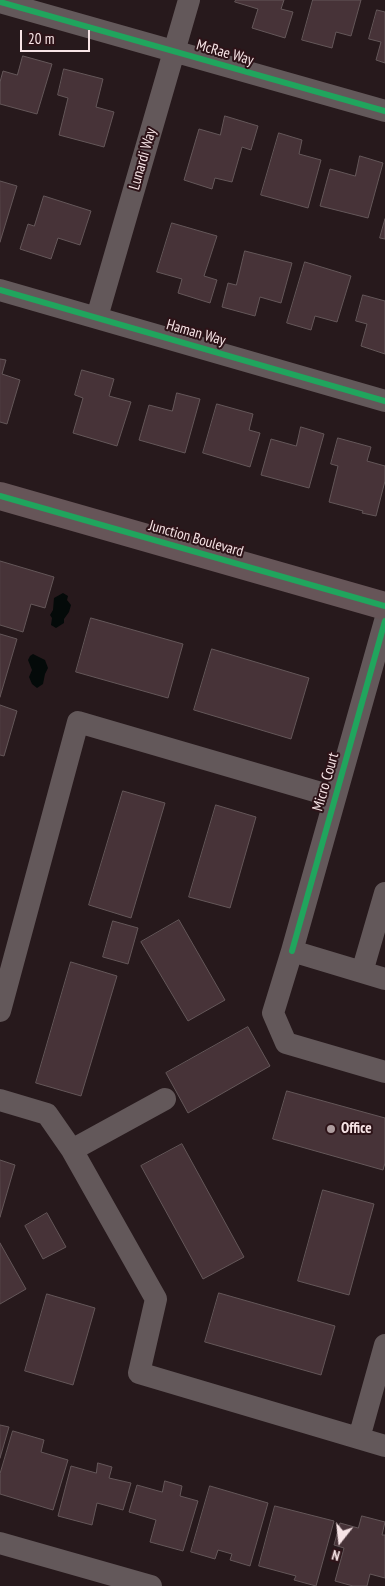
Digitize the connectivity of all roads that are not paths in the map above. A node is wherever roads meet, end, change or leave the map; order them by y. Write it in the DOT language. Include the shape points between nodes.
graph roads {
  1 [pos="188,0"];
  2 [pos="0,2"];
  3 [pos="174,52"];
  4 [pos="385,112"];
  5 [pos="0,290"];
  6 [pos="97,317"];
  7 [pos="385,401"];
  8 [pos="0,496"];
  9 [pos="385,606"];
  10 [pos="385,621"];
  11 [pos="335,797"];
  12 [pos="385,893"];
  13 [pos="292,951"];
  14 [pos="362,972"];
  15 [pos="385,979"];
  16 [pos="0,1011"];
  17 [pos="385,1072"];
  18 [pos="165,1099"];
  19 [pos="0,1100"];
  20 [pos="72,1150"];
  21 [pos="385,1345"];
  22 [pos="360,1438"];
  23 [pos="385,1446"];
  24 [pos="0,1543"];
  25 [pos="150,1586"];
  1 -- 3 [label="street, Lunardi Way"];
  2 -- 3 [label="street, McRae Way"];
  3 -- 4 [label="street, McRae Way"];
  3 -- 6 [label="street, Lunardi Way"];
  5 -- 6 [label="street, Haman Way"];
  6 -- 7 [label="street, Haman Way"];
  8 -- 9 [label="main road, Junction Boulevard"];
  10 -- 11 [label="street, Micro Court"];
  11 -- 13 [label="street, Micro Court"];
  11 -- 16 [label="street" via="78,722"];
  12 -- 14 [label="street"];
  13 -- 14 [label="street"];
  13 -- 17 [label="street, Micro Court" via="273,1013 286,1044"];
  14 -- 15 [label="street"];
  18 -- 20 [label="street"];
  19 -- 20 [label="street" via="47,1114"];
  20 -- 22 [label="street" via="156,1299 139,1373"];
  21 -- 22 [label="street"];
  22 -- 23 [label="street"];
  24 -- 25 [label="street"];
}
